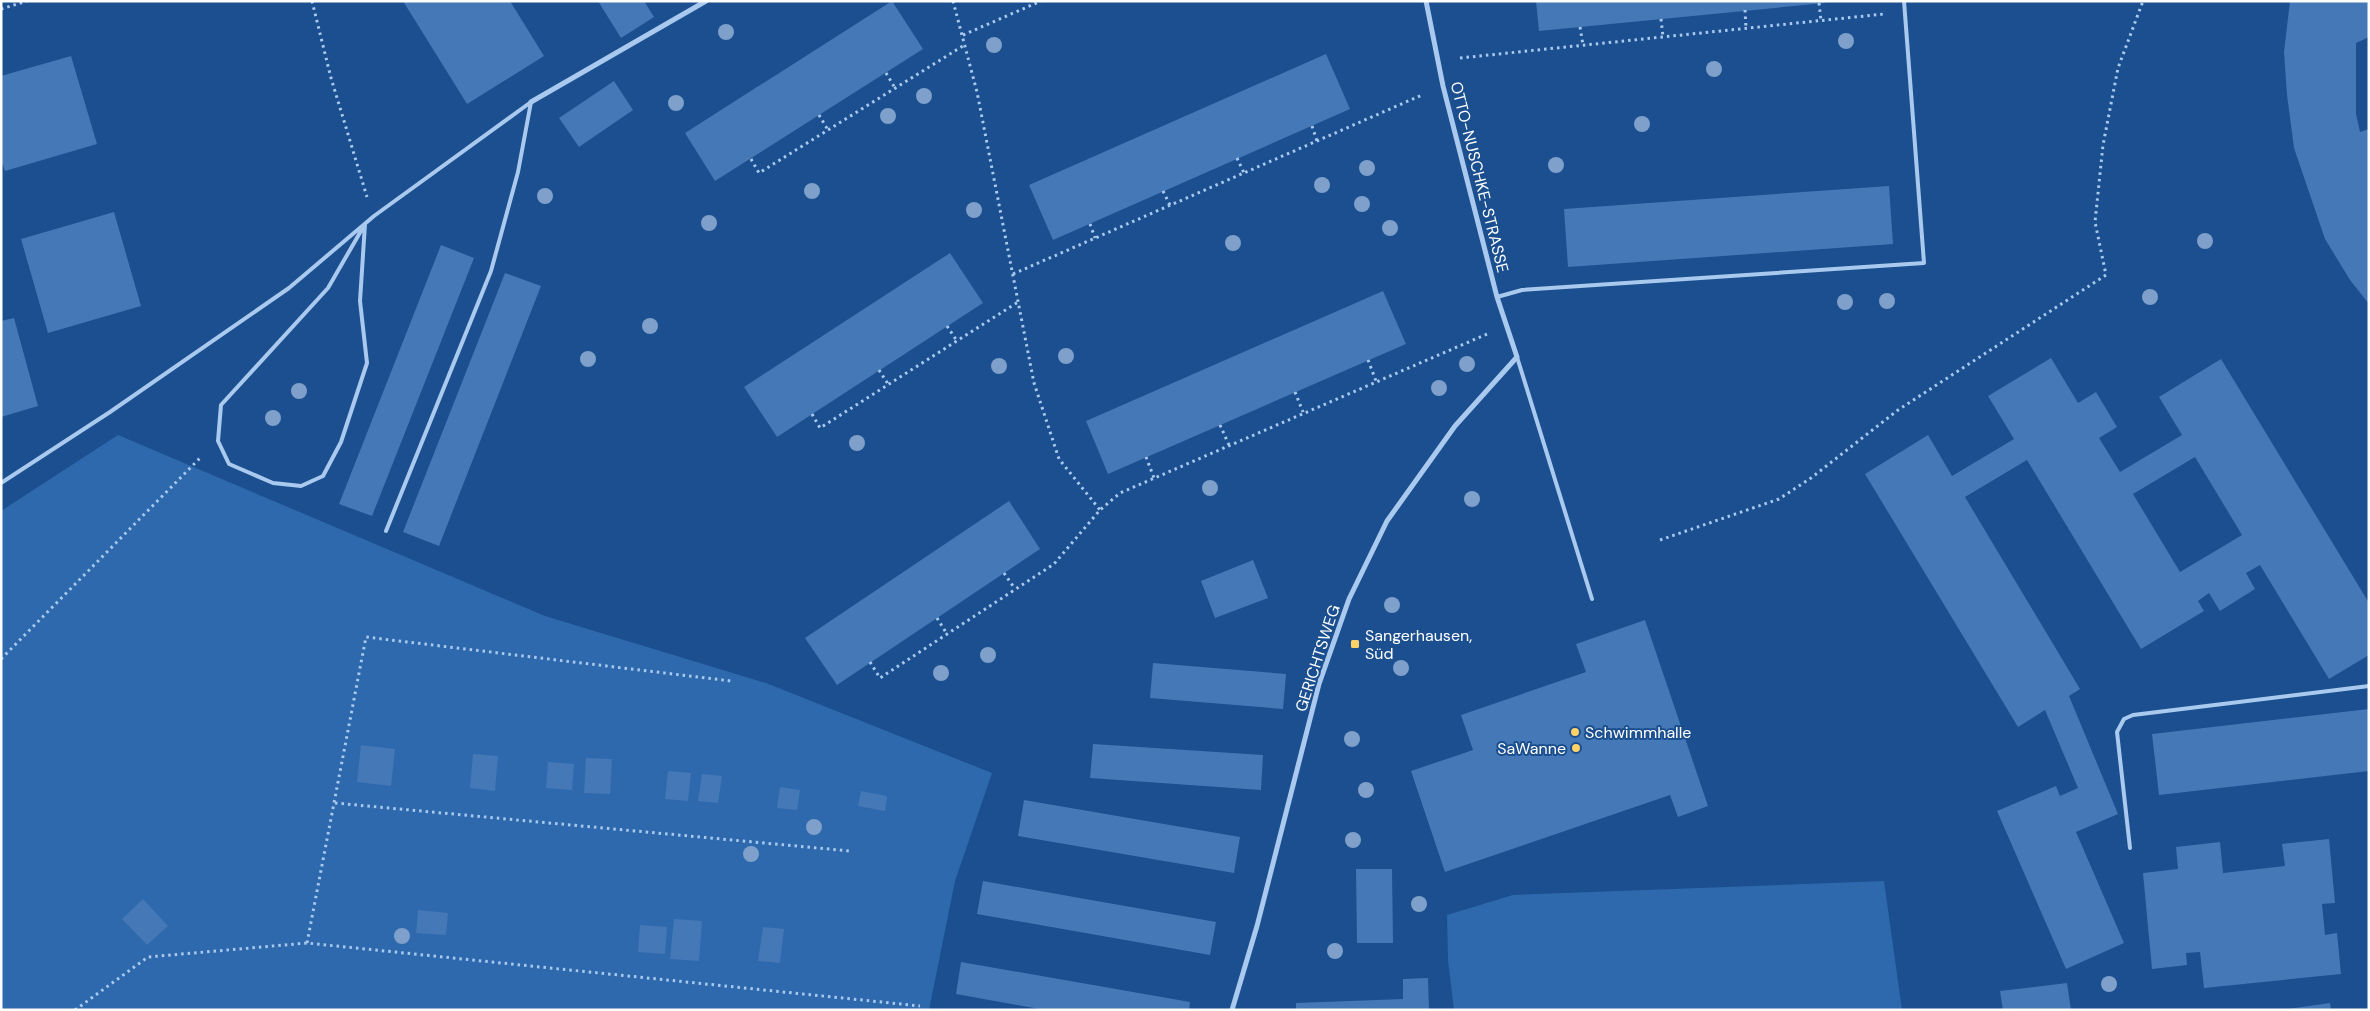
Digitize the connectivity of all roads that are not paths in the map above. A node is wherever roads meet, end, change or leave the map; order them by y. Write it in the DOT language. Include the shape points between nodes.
graph roads {
  1 [pos="706,1"];
  2 [pos="1426,1"];
  3 [pos="1904,1"];
  4 [pos="531,102"];
  5 [pos="365,224"];
  6 [pos="1497,297"];
  7 [pos="1517,357"];
  8 [pos="1,483"];
  9 [pos="386,530"];
  10 [pos="1592,599"];
  11 [pos="2369,686"];
  12 [pos="2130,848"];
  13 [pos="1232,1010"];
  1 -- 4 [label="street"];
  2 -- 6 [label="street, OTTO-NUSCHKE-STRASSE" via="1443,86"];
  3 -- 6 [label="lane" via="1924,263 1522,290"];
  4 -- 5 [label="lane"];
  4 -- 9 [label="lane" via="518,172 491,271"];
  5 -- 5 [label="lane" via="360,301 367,363 341,442 323,476 301,486 274,483 229,464 218,441 221,405 328,288"];
  5 -- 8 [label="lane" via="289,288"];
  6 -- 7 [label="street, OTTO-NUSCHKE-STRASSE"];
  7 -- 10 [label="lane"];
  7 -- 13 [label="street, GERICHTSWEG" via="1455,426 1387,521 1349,599 1319,684"];
  11 -- 12 [label="lane" via="2133,715 2124,719 2118,732"];
}
